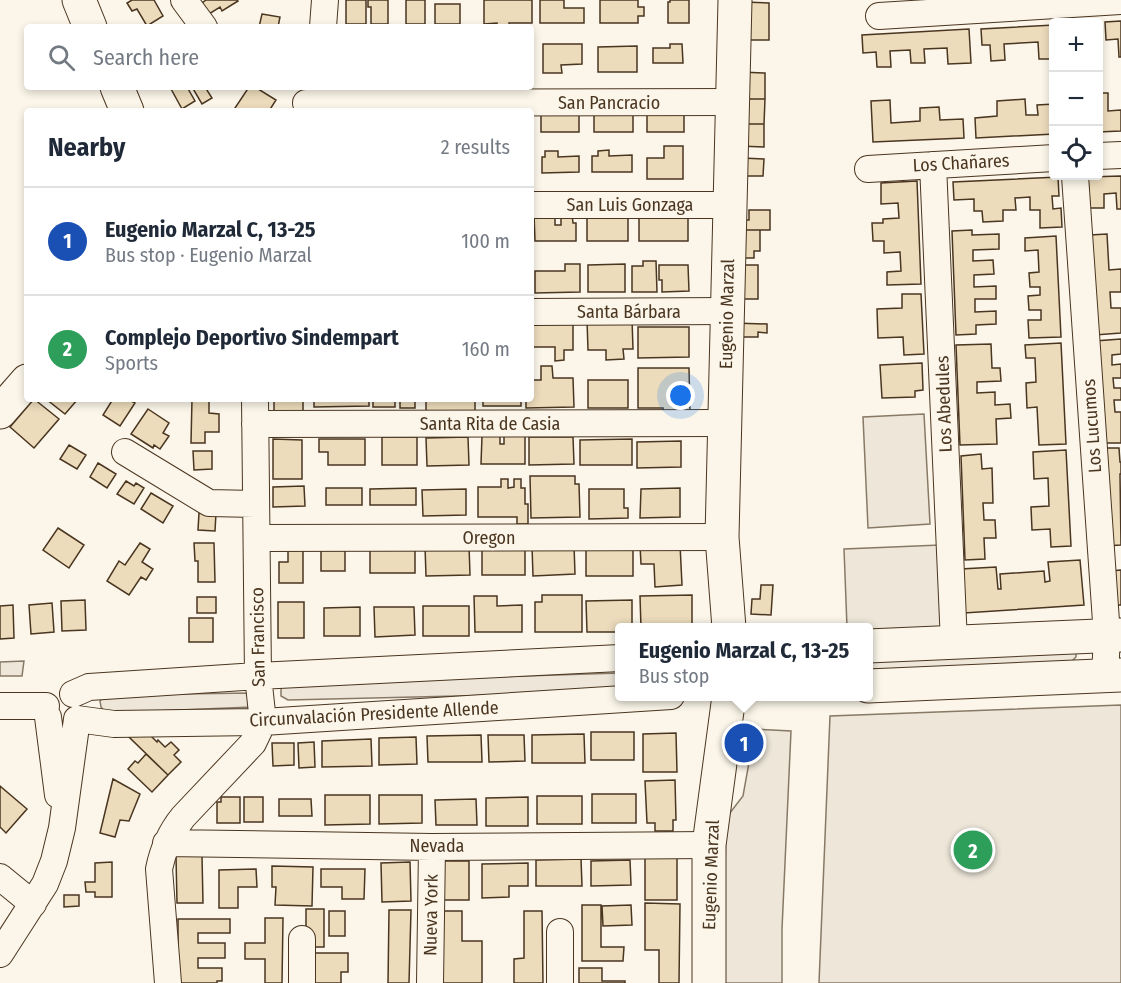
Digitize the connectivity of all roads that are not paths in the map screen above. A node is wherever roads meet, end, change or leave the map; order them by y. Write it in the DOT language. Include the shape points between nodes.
graph roads {
  1 [pos="79,0"];
  2 [pos="184,0"];
  3 [pos="325,0"];
  4 [pos="735,0"];
  5 [pos="1112,1"];
  6 [pos="975,5"];
  7 [pos="879,16"];
  8 [pos="89,24"];
  9 [pos="202,24"];
  10 [pos="323,24"];
  11 [pos="118,90"];
  12 [pos="307,100"];
  13 [pos="732,102"];
  14 [pos="126,108"];
  15 [pos="1121,155"];
  16 [pos="1103,156"];
  17 [pos="1049,158"];
  18 [pos="933,165"];
  19 [pos="868,169"];
  20 [pos="1075,180"];
  21 [pos="534,205"];
  22 [pos="729,205"];
  23 [pos="727,311"];
  24 [pos="534,312"];
  25 [pos="24,384"];
  26 [pos="255,402"];
  27 [pos="0,412"];
  28 [pos="724,423"];
  29 [pos="255,424"];
  30 [pos="125,452"];
  31 [pos="255,504"];
  32 [pos="722,537"];
  33 [pos="257,538"];
  34 [pos="729,623"];
  35 [pos="1114,635"];
  36 [pos="954,643"];
  37 [pos="873,646"];
  38 [pos="615,658"];
  39 [pos="258,676"];
  40 [pos="1113,676"];
  41 [pos="873,686"];
  42 [pos="73,694"];
  43 [pos="615,700"];
  44 [pos="728,701"];
  45 [pos="0,706"];
  46 [pos="47,711"];
  47 [pos="77,719"];
  48 [pos="263,722"];
  49 [pos="62,828"];
  50 [pos="166,843"];
  51 [pos="709,845"];
  52 [pos="432,847"];
  53 [pos="0,877"];
  54 [pos="33,904"];
  55 [pos="560,932"];
  56 [pos="302,939"];
  57 [pos="0,954"];
  58 [pos="168,983"];
  59 [pos="302,983"];
  60 [pos="430,983"];
  61 [pos="560,983"];
  62 [pos="709,983"];
  1 -- 8 [label="main road"];
  2 -- 9 [label="street"];
  3 -- 10 [label="street"];
  4 -- 13 [label="main road, Eugenio Marzal"];
  5 -- 6 [label="street"];
  6 -- 7 [label="street"];
  11 -- 14 [label="main road"];
  12 -- 13 [label="street, San Pancracio"];
  13 -- 22 [label="main road, Eugenio Marzal"];
  15 -- 16 [label="street"];
  17 -- 18 [label="street, Los Chañares"];
  18 -- 19 [label="street, Los Chañares"];
  18 -- 36 [label="street, Los Abedules"];
  20 -- 35 [label="street, Los Lucumos"];
  21 -- 22 [label="street, San Luis Gonzaga"];
  22 -- 23 [label="main road, Eugenio Marzal"];
  23 -- 24 [label="street, Santa Bárbara"];
  23 -- 28 [label="main road, Eugenio Marzal"];
  25 -- 27 [label="main road"];
  26 -- 29 [label="street, San Francisco"];
  28 -- 29 [label="street, Santa Rita de Casia"];
  28 -- 32 [label="main road, Eugenio Marzal"];
  29 -- 31 [label="street, San Francisco"];
  30 -- 31 [label="street" via="208,503"];
  31 -- 33 [label="street, San Francisco"];
  32 -- 33 [label="street, Oregon"];
  32 -- 34 [label="main road, Eugenio Marzal"];
  33 -- 39 [label="street, San Francisco"];
  35 -- 36 [label="main road"];
  35 -- 40 [label="street, Los Lucumos"];
  36 -- 37 [label="main road"];
  38 -- 39 [label="street"];
  39 -- 42 [label="street" via="89,687"];
  39 -- 48 [label="street, San Francisco"];
  40 -- 41 [label="main road"];
  42 -- 46 [label="street" via="56,693 48,700"];
  42 -- 47 [label="street" via="81,708"];
  43 -- 48 [label="street, Circunvalación Presidente Allende"];
  44 -- 51 [label="main road, Eugenio Marzal"];
  45 -- 46 [label="street"];
  46 -- 47 [label="street, Circunvalación Presidente Allende" via="62,726"];
  46 -- 49 [label="street"];
  47 -- 48 [label="street, Circunvalación Presidente Allende" via="114,724"];
  47 -- 49 [label="street"];
  48 -- 50 [label="street" via="253,743 183,818"];
  49 -- 54 [label="street" via="54,861"];
  50 -- 52 [label="street, Nevada"];
  50 -- 58 [label="street" via="159,868"];
  51 -- 52 [label="street, Nevada"];
  51 -- 62 [label="main road, Eugenio Marzal"];
  52 -- 60 [label="street, Nueva York"];
  53 -- 54 [label="street"];
  54 -- 57 [label="street"];
  55 -- 61 [label="street"];
  56 -- 59 [label="street"];
}
